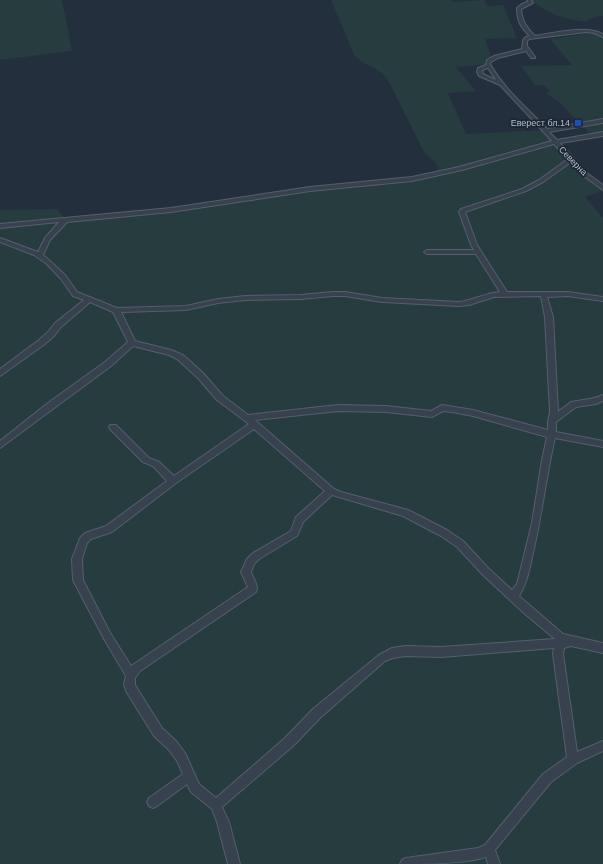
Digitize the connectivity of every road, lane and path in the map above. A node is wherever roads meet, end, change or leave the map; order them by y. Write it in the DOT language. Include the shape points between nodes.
graph roads {
  1 [pos="529,0"];
  2 [pos="603,36"];
  3 [pos="534,37"];
  4 [pos="525,47"];
  5 [pos="533,57"];
  6 [pos="489,66"];
  7 [pos="502,84"];
  8 [pos="603,121"];
  9 [pos="546,131"];
  10 [pos="603,134"];
  11 [pos="556,142"];
  12 [pos="572,159"];
  13 [pos="603,180"];
  14 [pos="594,182"];
  15 [pos="603,188"];
  16 [pos="66,219"];
  17 [pos="0,226"];
  18 [pos="0,240"];
  19 [pos="427,252"];
  20 [pos="478,252"];
  21 [pos="39,254"];
  22 [pos="505,294"];
  23 [pos="546,294"];
  24 [pos="89,299"];
  25 [pos="603,299"];
  26 [pos="116,310"];
  27 [pos="132,343"];
  28 [pos="0,373"];
  29 [pos="603,398"];
  30 [pos="250,421"];
  31 [pos="552,421"];
  32 [pos="113,427"];
  33 [pos="552,434"];
  34 [pos="603,444"];
  35 [pos="0,445"];
  36 [pos="173,481"];
  37 [pos="331,491"];
  38 [pos="514,596"];
  39 [pos="560,640"];
  40 [pos="603,648"];
  41 [pos="130,674"];
  42 [pos="603,746"];
  43 [pos="573,759"];
  44 [pos="189,776"];
  45 [pos="153,802"];
  46 [pos="216,805"];
  47 [pos="489,849"];
  48 [pos="234,864"];
  49 [pos="406,864"];
  50 [pos="494,864"];
  1 -- 3 [label="street" via="531,3 520,8 519,18 522,26"];
  2 -- 3 [label="street" via="597,32 586,32"];
  3 -- 4 [label="street" via="525,40"];
  4 -- 5 [label="street"];
  4 -- 6 [label="street" via="520,52 492,59"];
  6 -- 7 [label="street, Северна"];
  6 -- 7 [label="street" via="480,69 481,75"];
  7 -- 9 [label="street, Северна"];
  8 -- 9 [label="street"];
  9 -- 11 [label="street, Северна"];
  10 -- 11 [label="street"];
  11 -- 12 [label="street, Северна"];
  11 -- 16 [label="street" via="473,166 412,179 310,189 193,207"];
  12 -- 14 [label="street, Северна"];
  12 -- 20 [label="street" via="524,190 463,210 466,225"];
  13 -- 14 [label="street"];
  14 -- 15 [label="street, Северна"];
  16 -- 17 [label="street"];
  16 -- 21 [label="street" via="47,239"];
  18 -- 21 [label="street"];
  19 -- 20 [label="street"];
  20 -- 22 [label="street"];
  21 -- 24 [label="street" via="54,267 75,294"];
  22 -- 23 [label="street"];
  22 -- 26 [label="street" via="494,294 459,304 382,300 333,294 238,299 186,308"];
  23 -- 25 [label="street"];
  23 -- 31 [label="street" via="544,297 549,317 554,412"];
  24 -- 26 [label="street"];
  24 -- 28 [label="street" via="42,342"];
  26 -- 27 [label="street"];
  27 -- 30 [label="street" via="180,357 200,374 220,398"];
  27 -- 35 [label="street"];
  29 -- 31 [label="street" via="574,404"];
  30 -- 33 [label="street" via="338,408 432,414 442,408 495,418"];
  30 -- 36 [label="street" via="250,428"];
  30 -- 37 [label="street"];
  31 -- 33 [label="street"];
  32 -- 36 [label="street" via="146,460 156,464"];
  33 -- 34 [label="street"];
  33 -- 38 [label="street" via="524,574 519,590"];
  36 -- 41 [label="street" via="109,529 88,536 83,541 77,559 78,580"];
  37 -- 38 [label="street" via="405,513 444,533 460,544 486,572"];
  37 -- 41 [label="street" via="299,520 294,533 250,562 246,572 253,589"];
  38 -- 39 [label="street"];
  39 -- 40 [label="street"];
  39 -- 43 [label="street" via="559,662"];
  39 -- 46 [label="street" via="551,643 441,652 392,653 357,678 289,742"];
  41 -- 44 [label="street" via="130,687 158,732 182,757"];
  42 -- 43 [label="street"];
  43 -- 47 [label="street" via="547,778"];
  44 -- 45 [label="street"];
  44 -- 46 [label="street" via="195,788"];
  46 -- 48 [label="street"];
  47 -- 49 [label="street" via="479,854"];
  47 -- 50 [label="street"];
}
